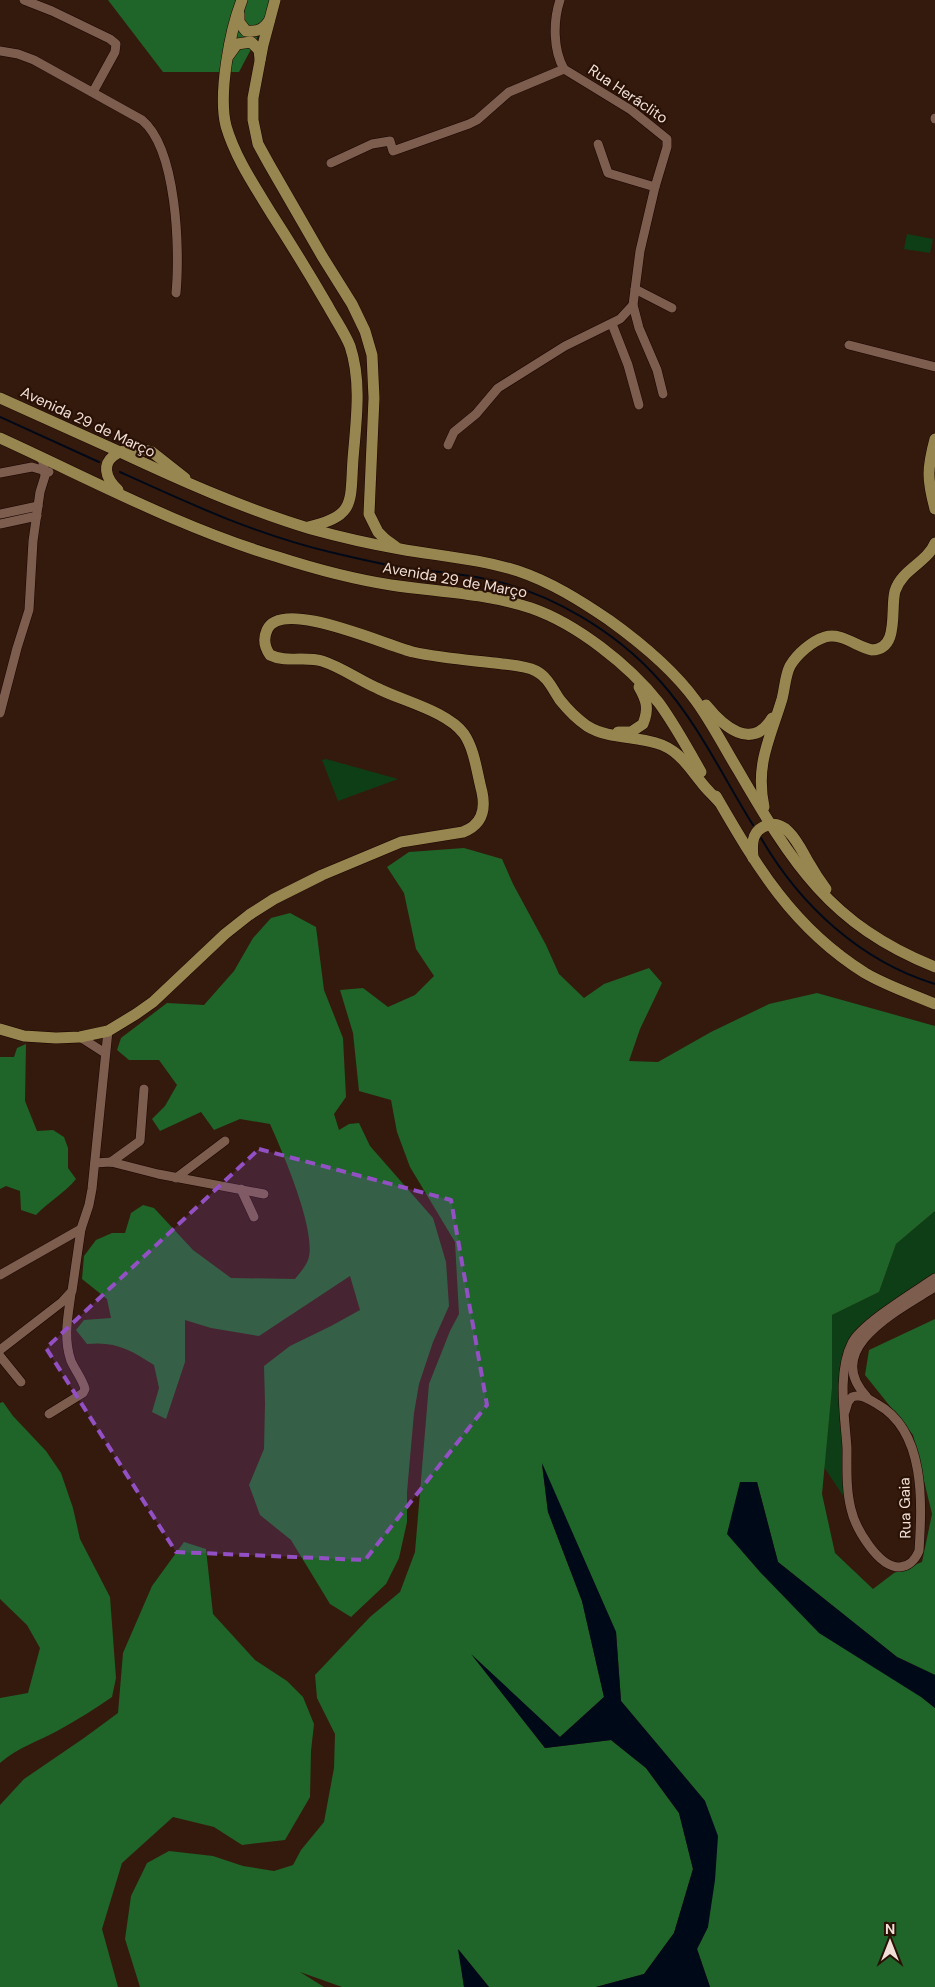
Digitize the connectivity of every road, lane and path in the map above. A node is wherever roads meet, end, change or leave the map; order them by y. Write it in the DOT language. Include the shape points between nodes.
graph roads {
  1 [pos="24,0"];
  2 [pos="275,0"];
  3 [pos="560,0"];
  4 [pos="241,2"];
  5 [pos="41,3"];
  6 [pos="271,18"];
  7 [pos="0,51"];
  8 [pos="228,57"];
  9 [pos="260,64"];
  10 [pos="564,69"];
  11 [pos="93,92"];
  12 [pos="598,144"];
  13 [pos="331,163"];
  14 [pos="655,187"];
  15 [pos="635,289"];
  16 [pos="176,293"];
  17 [pos="632,305"];
  18 [pos="672,308"];
  19 [pos="612,324"];
  20 [pos="849,345"];
  21 [pos="935,367"];
  22 [pos="663,394"];
  23 [pos="0,398"];
  24 [pos="639,405"];
  25 [pos="0,438"];
  26 [pos="935,439"];
  27 [pos="448,445"];
  28 [pos="119,452"];
  29 [pos="40,456"];
  30 [pos="70,470"];
  31 [pos="0,473"];
  32 [pos="46,473"];
  33 [pos="125,496"];
  34 [pos="38,506"];
  35 [pos="935,509"];
  36 [pos="0,514"];
  37 [pos="36,516"];
  38 [pos="0,524"];
  39 [pos="306,527"];
  40 [pos="935,543"];
  41 [pos="402,550"];
  42 [pos="631,674"];
  43 [pos="679,680"];
  44 [pos="786,681"];
  45 [pos="0,713"];
  46 [pos="579,720"];
  47 [pos="719,802"];
  48 [pos="768,821"];
  49 [pos="754,860"];
  50 [pos="935,967"];
  51 [pos="935,1004"];
  52 [pos="0,1029"];
  53 [pos="108,1031"];
  54 [pos="80,1037"];
  55 [pos="105,1053"];
  56 [pos="144,1089"];
  57 [pos="225,1141"];
  58 [pos="111,1162"];
  59 [pos="95,1163"];
  60 [pos="176,1178"];
  61 [pos="240,1188"];
  62 [pos="264,1194"];
  63 [pos="254,1217"];
  64 [pos="81,1229"];
  65 [pos="0,1275"];
  66 [pos="935,1278"];
  67 [pos="935,1287"];
  68 [pos="72,1291"];
  69 [pos="0,1350"];
  70 [pos="0,1356"];
  71 [pos="21,1382"];
  72 [pos="869,1399"];
  73 [pos="845,1412"];
  74 [pos="48,1414"];
  1 -- 5 [label="street"];
  2 -- 6 [label="main road"];
  3 -- 10 [label="street, Rua Heráclito" via="556,19 557,45"];
  4 -- 6 [label="main road" via="239,22 246,30 258,31"];
  4 -- 8 [label="main road"];
  5 -- 11 [label="street" via="116,44 115,52"];
  6 -- 9 [label="main road"];
  7 -- 11 [label="street" via="34,60"];
  8 -- 9 [label="main road" via="237,44 251,42 259,50"];
  8 -- 39 [label="main road" via="223,101 233,148 350,346 356,379 351,495 345,511 338,518"];
  9 -- 41 [label="main road" via="253,98 258,144 352,304 370,347 374,398 369,514 380,535"];
  10 -- 13 [label="street" via="510,92 477,120 393,151 390,140 380,142"];
  10 -- 14 [label="street, Rua Heráclito" via="618,101 665,136 668,142"];
  11 -- 16 [label="street" via="142,120 159,142 170,178 176,228"];
  12 -- 14 [label="street" via="608,173"];
  14 -- 15 [label="street, Rua Heráclito"];
  15 -- 17 [label="street, Rua Heráclito"];
  15 -- 18 [label="street"];
  17 -- 19 [label="street"];
  17 -- 22 [label="street"];
  19 -- 24 [label="street" via="628,364"];
  19 -- 27 [label="street" via="566,346 498,388 476,414 454,432"];
  20 -- 21 [label="street"];
  23 -- 28 [label="main road, Avenida 29 de Março"];
  25 -- 29 [label="main road, Avenida 29 de Março"];
  26 -- 35 [label="main road" via="928,472"];
  28 -- 33 [label="main road" via="109,460 106,471 111,483"];
  28 -- 39 [label="main road, Avenida 29 de Março" via="197,487"];
  29 -- 30 [label="main road, Avenida 29 de Março"];
  29 -- 32 [label="street"];
  30 -- 32 [label="street"];
  30 -- 33 [label="main road, Avenida 29 de Março"];
  31 -- 32 [label="street" via="32,467"];
  32 -- 34 [label="street"];
  33 -- 42 [label="main road, Avenida 29 de Março" via="225,539 300,564 367,580 493,599 529,608 581,634"];
  34 -- 36 [label="street"];
  34 -- 37 [label="street"];
  37 -- 38 [label="street"];
  37 -- 45 [label="street" via="29,610"];
  39 -- 41 [label="main road, Avenida 29 de Março"];
  40 -- 44 [label="main road" via="899,581 887,644 872,650 838,636 824,637 808,646 793,662"];
  41 -- 43 [label="main road, Avenida 29 de Março" via="485,562 543,581 610,621 653,654"];
  42 -- 46 [label="main road" via="648,708 638,729 614,731"];
  42 -- 47 [label="main road, Avenida 29 de Março" via="660,704"];
  43 -- 44 [label="main road" via="728,728 744,734 758,732 768,725"];
  43 -- 48 [label="main road, Avenida 29 de Março" via="705,714"];
  44 -- 48 [label="main road" via="761,765 760,785"];
  46 -- 47 [label="main road" via="599,732 657,743 671,750 684,760"];
  46 -- 53 [label="main road" via="535,670 414,652 303,620 285,618 273,623 265,637 266,650 270,655 285,660 325,662 445,718 460,730 471,750 482,796 479,822 470,829 452,834 401,842 274,899 225,934 153,1002"];
  47 -- 49 [label="main road, Avenida 29 de Março"];
  48 -- 49 [label="main road" via="754,836"];
  48 -- 50 [label="main road" via="796,838 843,915 891,948"];
  49 -- 51 [label="main road, Avenida 29 de Março" via="790,910 819,939 866,973"];
  52 -- 54 [label="main road" via="38,1037"];
  53 -- 54 [label="main road"];
  53 -- 55 [label="street"];
  54 -- 55 [label="street"];
  55 -- 59 [label="street"];
  56 -- 58 [label="street" via="140,1141"];
  57 -- 60 [label="street"];
  58 -- 59 [label="street"];
  58 -- 60 [label="street"];
  59 -- 64 [label="street" via="90,1204"];
  60 -- 61 [label="street"];
  61 -- 62 [label="street"];
  61 -- 63 [label="street"];
  64 -- 65 [label="street"];
  64 -- 68 [label="street"];
  66 -- 73 [label="street, Rua Gaia" via="852,1341 843,1388"];
  67 -- 72 [label="street, Rua Gaia" via="886,1319 857,1349 854,1375"];
  68 -- 69 [label="street"];
  68 -- 74 [label="street" via="66,1326 67,1344 84,1389 83,1393"];
  70 -- 71 [label="street"];
  72 -- 73 [label="street" via="852,1397"];
  72 -- 73 [label="street, Rua Gaia" via="885,1408 900,1425 919,1474 919,1551 909,1564 898,1567 883,1561 872,1550 851,1511 847,1489"];
}
